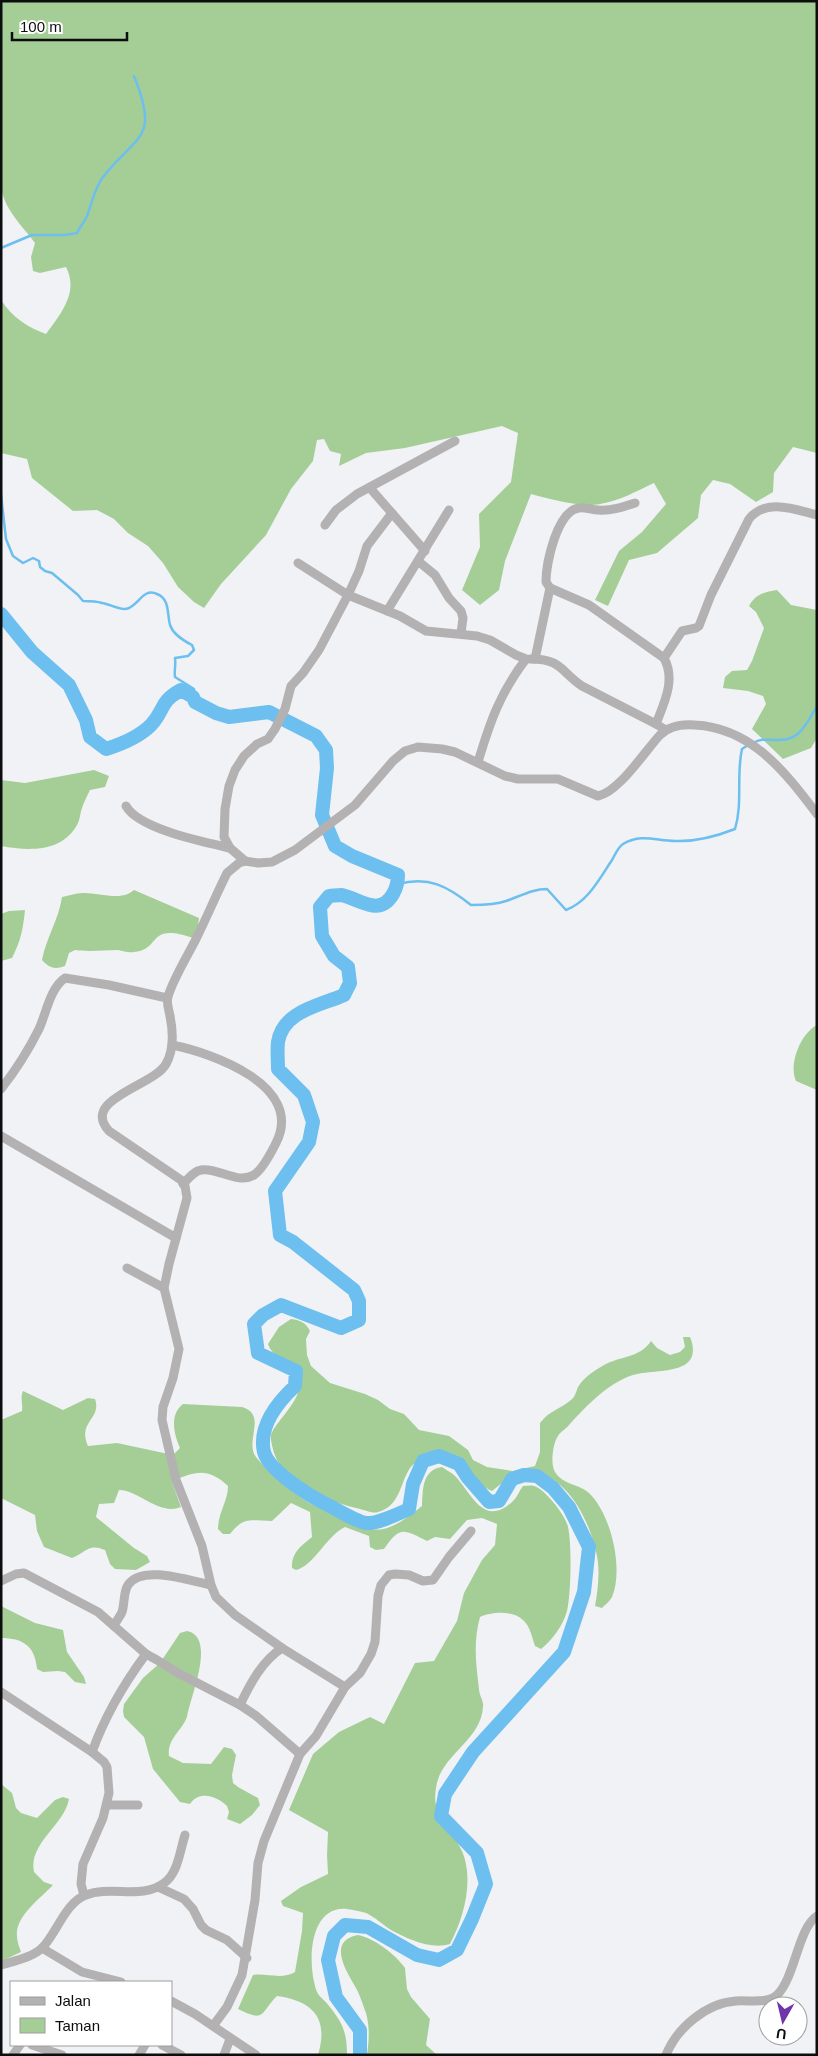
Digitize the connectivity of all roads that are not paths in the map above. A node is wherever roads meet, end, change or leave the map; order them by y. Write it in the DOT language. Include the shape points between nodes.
graph roads {
  1 [pos="456,441"];
  2 [pos="370,488"];
  3 [pos="636,503"];
  4 [pos="449,510"];
  5 [pos="392,513"];
  6 [pos="817,515"];
  7 [pos="325,524"];
  8 [pos="425,551"];
  9 [pos="418,561"];
  10 [pos="298,563"];
  11 [pos="550,588"];
  12 [pos="348,595"];
  13 [pos="387,610"];
  14 [pos="461,634"];
  15 [pos="664,658"];
  16 [pos="530,659"];
  17 [pos="656,724"];
  18 [pos="666,730"];
  19 [pos="478,762"];
  20 [pos="126,806"];
  21 [pos="817,814"];
  22 [pos="230,848"];
  23 [pos="244,861"];
  24 [pos="167,998"];
  25 [pos="172,1045"];
  26 [pos="1,1089"];
  27 [pos="1,1136"];
  28 [pos="183,1184"];
  29 [pos="176,1238"];
  30 [pos="127,1268"];
  31 [pos="164,1288"];
  32 [pos="471,1531"];
  33 [pos="1,1581"];
  34 [pos="211,1585"];
  35 [pos="114,1626"];
  36 [pos="282,1648"];
  37 [pos="146,1654"];
  38 [pos="345,1687"];
  39 [pos="1,1692"];
  40 [pos="240,1705"];
  41 [pos="92,1752"];
  42 [pos="300,1754"];
  43 [pos="107,1805"];
  44 [pos="138,1805"];
  45 [pos="185,1835"];
  46 [pos="158,1887"];
  47 [pos="84,1895"];
  48 [pos="817,1916"];
  49 [pos="42,1948"];
  50 [pos="247,1958"];
  51 [pos="1,1965"];
  52 [pos="117,1981"];
  53 [pos="172,2002"];
  54 [pos="213,2026"];
  55 [pos="230,2039"];
  56 [pos="35,2046"];
  57 [pos="164,2046"];
  58 [pos="62,2055"];
  59 [pos="181,2055"];
  60 [pos="224,2055"];
  61 [pos="256,2055"];
  62 [pos="666,2055"];
  1 -- 2 [label="street"];
  2 -- 5 [label="street"];
  2 -- 7 [label="street" via="336,510"];
  3 -- 11 [label="street" via="607,510 579,508 568,514 558,529 548,560 546,582"];
  4 -- 8 [label="street"];
  5 -- 8 [label="street"];
  5 -- 12 [label="street" via="367,546"];
  6 -- 15 [label="street" via="774,506 755,512 749,518 698,626 682,631"];
  8 -- 9 [label="street"];
  9 -- 13 [label="street"];
  9 -- 14 [label="street" via="435,575 461,611"];
  10 -- 12 [label="street"];
  11 -- 15 [label="street" via="589,605"];
  11 -- 16 [label="street" via="544,621"];
  12 -- 13 [label="street"];
  12 -- 22 [label="street" via="319,650 291,686 275,729 268,739 244,756 235,770 223,825 224,837"];
  13 -- 14 [label="street" via="426,630"];
  14 -- 16 [label="street" via="490,640"];
  15 -- 17 [label="street" via="669,667 668,686"];
  16 -- 17 [label="street" via="552,661 582,686"];
  16 -- 19 [label="street" via="513,677 495,710"];
  17 -- 18 [label="street"];
  18 -- 19 [label="street" via="624,777 602,795 593,795 558,778 518,779 505,776"];
  18 -- 21 [label="street" via="698,725 732,732 744,738 773,762"];
  19 -- 23 [label="street" via="442,749 418,747 405,751 355,805 280,859 266,863"];
  20 -- 22 [label="street" via="135,817 170,832"];
  22 -- 23 [label="street"];
  23 -- 24 [label="street" via="226,874"];
  24 -- 25 [label="street"];
  24 -- 26 [label="street" via="65,978 60,981 16,1071"];
  25 -- 28 [label="street" via="165,1065 144,1083 118,1095 105,1108 102,1120 109,1131"];
  25 -- 28 [label="street" via="212,1056 256,1079 272,1095 281,1119 280,1136 275,1146 253,1175 241,1177 202,1170"];
  27 -- 29 [label="street"];
  28 -- 29 [label="street" via="187,1198"];
  29 -- 31 [label="street"];
  30 -- 31 [label="street"];
  31 -- 34 [label="street" via="179,1349 162,1420 176,1480 202,1546"];
  32 -- 38 [label="street" via="433,1580 395,1574 384,1580 378,1596 375,1642 371,1654 360,1673"];
  33 -- 35 [label="street" via="19,1573 29,1574 86,1604"];
  34 -- 35 [label="street" via="188,1579 140,1576 127,1586 122,1612"];
  34 -- 36 [label="street" via="216,1597 226,1607"];
  35 -- 37 [label="street"];
  36 -- 38 [label="street"];
  36 -- 40 [label="street" via="261,1669"];
  37 -- 40 [label="street"];
  37 -- 41 [label="street" via="108,1712"];
  38 -- 42 [label="street" via="327,1720"];
  39 -- 41 [label="street"];
  40 -- 42 [label="street"];
  41 -- 43 [label="street" via="104,1762 109,1773"];
  42 -- 50 [label="street" via="260,1852"];
  43 -- 44 [label="street"];
  43 -- 47 [label="street" via="83,1864 81,1884"];
  45 -- 46 [label="street" via="172,1873"];
  46 -- 47 [label="street"];
  46 -- 50 [label="street" via="184,1899 206,1930 227,1940"];
  47 -- 49 [label="street" via="72,1905"];
  48 -- 62 [label="street" via="809,1924 776,1996 765,2000 734,2001 708,2010 685,2027"];
  49 -- 51 [label="street"];
  49 -- 52 [label="street" via="82,1972"];
  50 -- 54 [label="street" via="234,1995"];
  53 -- 54 [label="street"];
  54 -- 55 [label="street"];
  55 -- 60 [label="street"];
  55 -- 61 [label="street"];
  56 -- 58 [label="street"];
  57 -- 59 [label="street"];
}
